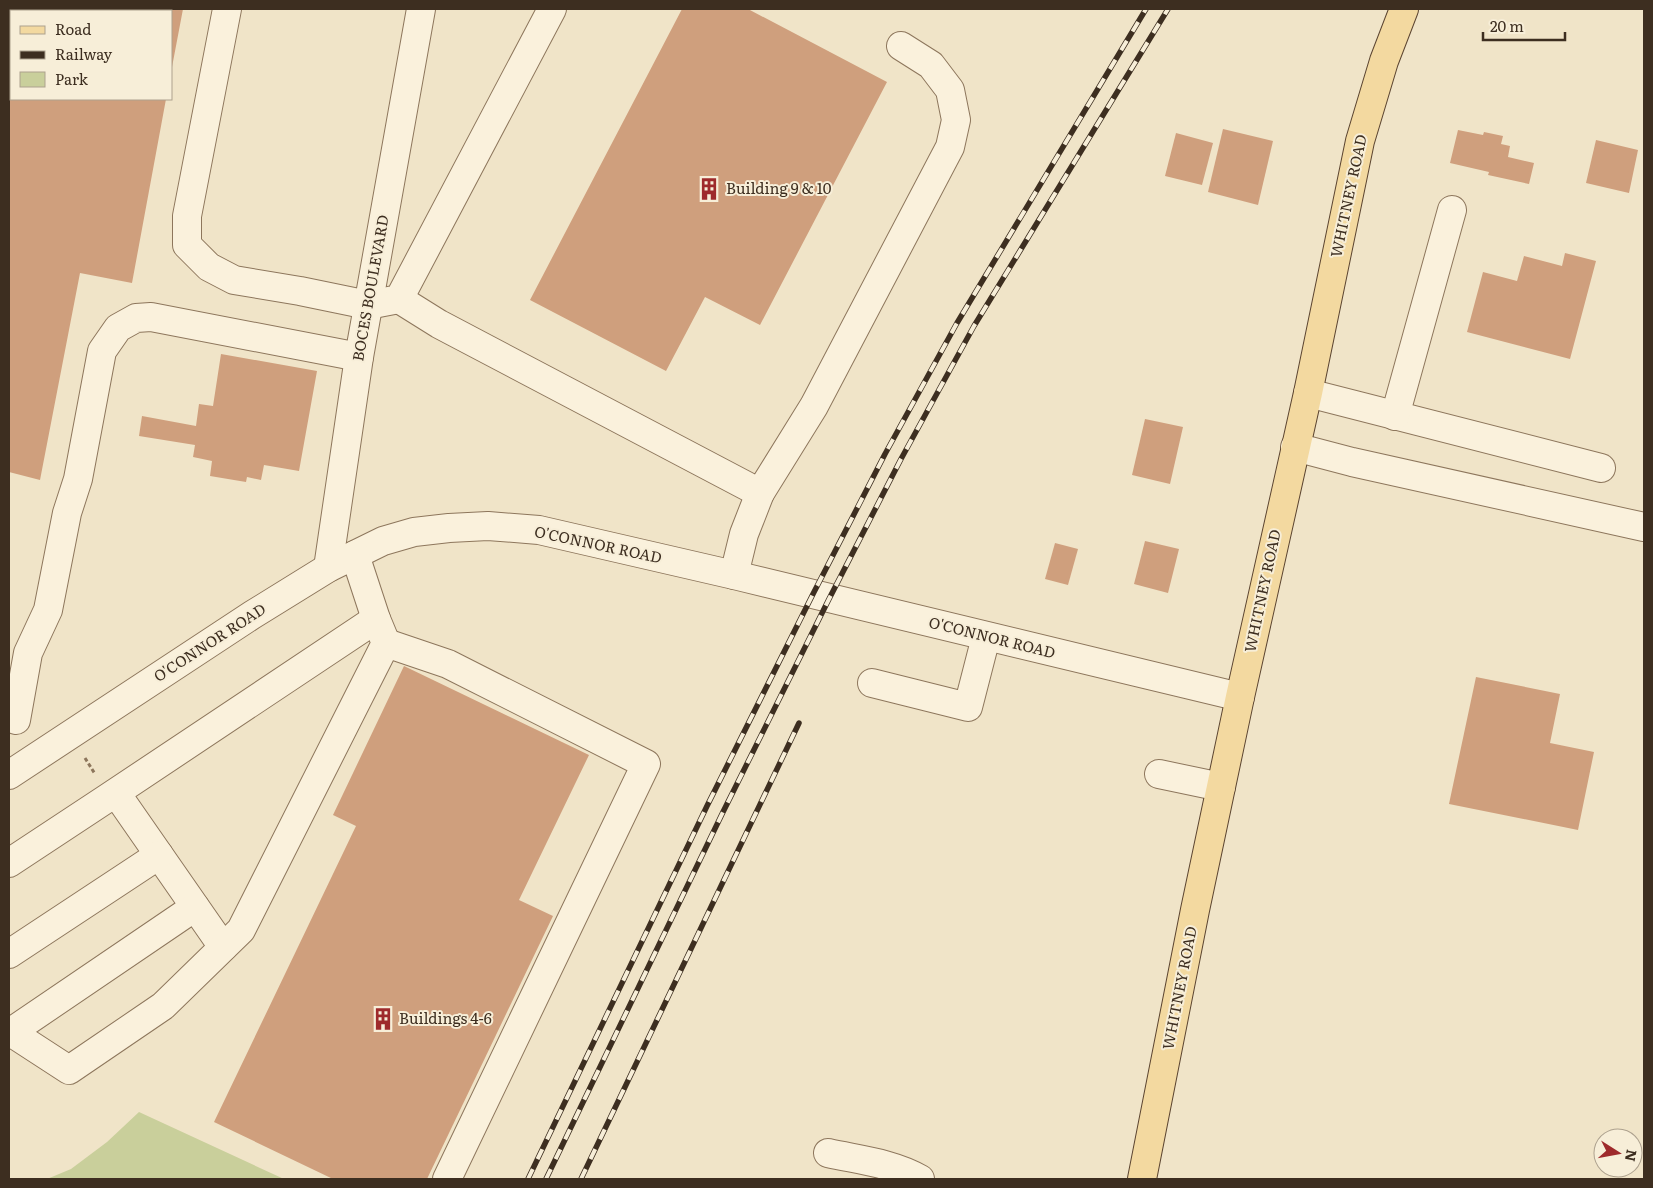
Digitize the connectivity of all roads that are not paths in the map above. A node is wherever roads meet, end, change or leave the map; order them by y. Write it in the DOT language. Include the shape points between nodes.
graph roads {
  1 [pos="227,9"];
  2 [pos="421,9"];
  3 [pos="552,9"];
  4 [pos="1404,9"];
  5 [pos="901,46"];
  6 [pos="1452,210"];
  7 [pos="399,299"];
  8 [pos="368,305"];
  9 [pos="359,358"];
  10 [pos="1308,393"];
  11 [pos="1396,416"];
  12 [pos="1295,447"];
  13 [pos="1601,468"];
  14 [pos="760,493"];
  15 [pos="1644,527"];
  16 [pos="355,555"];
  17 [pos="328,568"];
  18 [pos="734,575"];
  19 [pos="381,630"];
  20 [pos="986,637"];
  21 [pos="872,683"];
  22 [pos="1240,698"];
  23 [pos="12,720"];
  24 [pos="38,756"];
  25 [pos="9,774"];
  26 [pos="1160,774"];
  27 [pos="1221,787"];
  28 [pos="116,793"];
  29 [pos="159,855"];
  30 [pos="9,863"];
  31 [pos="195,907"];
  32 [pos="224,948"];
  33 [pos="9,954"];
  34 [pos="10,1031"];
  35 [pos="828,1153"];
  36 [pos="446,1179"];
  37 [pos="920,1179"];
  38 [pos="1142,1179"];
  1 -- 8 [label="street" via="188,216 187,244 209,267 234,280"];
  2 -- 8 [label="street, BOCES BOULEVARD"];
  3 -- 7 [label="street"];
  4 -- 10 [label="main road, WHITNEY ROAD" via="1384,61 1360,141"];
  5 -- 14 [label="street" via="931,64 950,90 956,120 950,147 814,406"];
  6 -- 11 [label="street"];
  7 -- 8 [label="street"];
  7 -- 14 [label="street" via="439,324"];
  8 -- 9 [label="street, BOCES BOULEVARD"];
  9 -- 17 [label="street, BOCES BOULEVARD"];
  9 -- 23 [label="street" via="151,317 136,318 118,328 102,351 78,479 67,513 48,610 28,654"];
  10 -- 11 [label="street"];
  10 -- 12 [label="main road, WHITNEY ROAD"];
  11 -- 13 [label="street"];
  12 -- 15 [label="street"];
  12 -- 22 [label="main road, WHITNEY ROAD"];
  14 -- 18 [label="street" via="744,534"];
  16 -- 17 [label="street, O'CONNOR ROAD"];
  16 -- 18 [label="street, O'CONNOR ROAD" via="383,541 414,532 488,526 539,530"];
  16 -- 19 [label="street"];
  17 -- 24 [label="street, O'CONNOR ROAD"];
  18 -- 20 [label="street, O'CONNOR ROAD"];
  19 -- 28 [label="street"];
  19 -- 32 [label="street" via="241,930"];
  19 -- 36 [label="street" via="646,764"];
  20 -- 21 [label="street" via="968,707"];
  20 -- 22 [label="street, O'CONNOR ROAD"];
  22 -- 27 [label="main road, WHITNEY ROAD"];
  23 -- 24 [label="street"];
  24 -- 25 [label="street, O'CONNOR ROAD"];
  26 -- 27 [label="street"];
  27 -- 38 [label="main road, WHITNEY ROAD"];
  28 -- 29 [label="street"];
  28 -- 30 [label="street"];
  29 -- 31 [label="street"];
  29 -- 33 [label="street"];
  31 -- 32 [label="street"];
  31 -- 34 [label="street"];
  32 -- 34 [label="street" via="163,1006 69,1070"];
  35 -- 37 [label="street" via="895,1167"];
}
